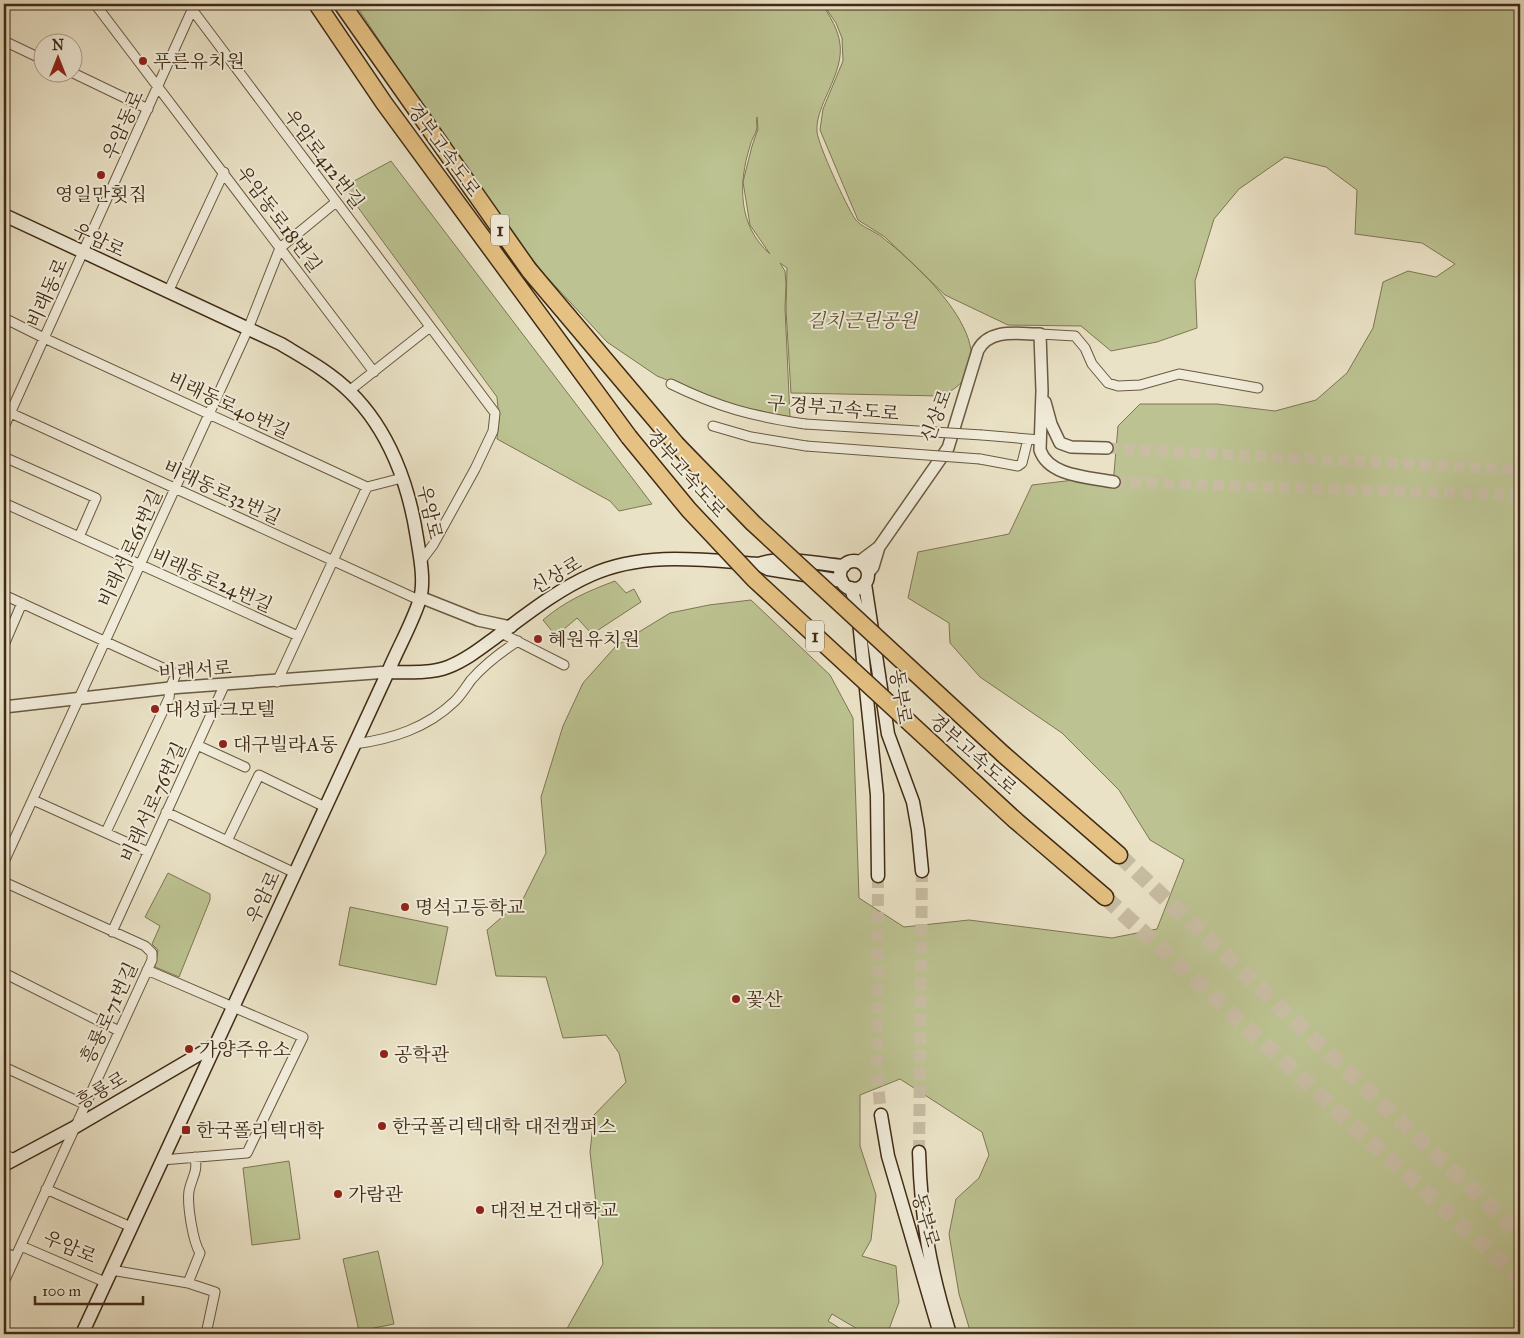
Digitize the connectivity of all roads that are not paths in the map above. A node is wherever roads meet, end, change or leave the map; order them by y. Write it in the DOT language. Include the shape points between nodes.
graph roads {
  1 [pos="95,4"];
  2 [pos="310,4"];
  3 [pos="317,4"];
  4 [pos="342,4"];
  5 [pos="190,7"];
  6 [pos="4,41"];
  7 [pos="32,54"];
  8 [pos="352,57"];
  9 [pos="82,77"];
  10 [pos="158,86"];
  11 [pos="148,109"];
  12 [pos="224,172"];
  13 [pos="336,202"];
  14 [pos="4,216"];
  15 [pos="280,248"];
  16 [pos="82,254"];
  17 [pos="168,292"];
  18 [pos="4,318"];
  19 [pos="430,327"];
  20 [pos="248,329"];
  21 [pos="1040,334"];
  22 [pos="44,338"];
  23 [pos="374,372"];
  24 [pos="672,384"];
  25 [pos="1258,388"];
  26 [pos="349,391"];
  27 [pos="1042,391"];
  28 [pos="7,411"];
  29 [pos="209,414"];
  30 [pos="713,426"];
  31 [pos="4,427"];
  32 [pos="1034,439"];
  33 [pos="1107,448"];
  34 [pos="4,456"];
  35 [pos="402,478"];
  36 [pos="1114,482"];
  37 [pos="367,487"];
  38 [pos="175,488"];
  39 [pos="4,503"];
  40 [pos="79,537"];
  41 [pos="879,547"];
  42 [pos="333,561"];
  43 [pos="421,561"];
  44 [pos="859,562"];
  45 [pos="759,564"];
  46 [pos="140,565"];
  47 [pos="844,566"];
  48 [pos="867,579"];
  49 [pos="846,585"];
  50 [pos="4,595"];
  51 [pos="420,598"];
  52 [pos="22,603"];
  53 [pos="506,630"];
  54 [pos="298,636"];
  55 [pos="104,641"];
  56 [pos="518,641"];
  57 [pos="4,645"];
  58 [pos="564,664"];
  59 [pos="388,672"];
  60 [pos="277,682"];
  61 [pos="224,686"];
  62 [pos="170,688"];
  63 [pos="78,698"];
  64 [pos="4,707"];
  65 [pos="355,744"];
  66 [pos="197,745"];
  67 [pos="245,767"];
  68 [pos="33,800"];
  69 [pos="325,807"];
  70 [pos="166,812"];
  71 [pos="106,832"];
  72 [pos="227,841"];
  73 [pos="148,852"];
  74 [pos="1119,855"];
  75 [pos="4,862"];
  76 [pos="922,871"];
  77 [pos="295,873"];
  78 [pos="878,876"];
  79 [pos="4,882"];
  80 [pos="1105,897"];
  81 [pos="112,932"];
  82 [pos="147,970"];
  83 [pos="4,973"];
  84 [pos="234,1006"];
  85 [pos="119,1031"];
  86 [pos="215,1045"];
  87 [pos="4,1068"];
  88 [pos="84,1104"];
  89 [pos="881,1115"];
  90 [pos="75,1126"];
  91 [pos="919,1152"];
  92 [pos="195,1156"];
  93 [pos="7,1159"];
  94 [pos="162,1160"];
  95 [pos="46,1190"];
  96 [pos="131,1227"];
  97 [pos="20,1246"];
  98 [pos="4,1252"];
  99 [pos="15,1257"];
  100 [pos="111,1270"];
  101 [pos="4,1282"];
  102 [pos="106,1282"];
  103 [pos="188,1283"];
  104 [pos="82,1334"];
  105 [pos="206,1334"];
  106 [pos="940,1334"];
  107 [pos="950,1334"];
  1 -- 10 [label="street, 우암동로18번길"];
  2 -- 8 [label="highway"];
  3 -- 8 [label="highway, 경부고속도로 / 1"];
  4 -- 74 [label="highway, 경부고속도로 / 1, bridge" via="529,270 676,444 754,523 1004,755"];
  5 -- 10 [label="street, 우암동로"];
  5 -- 13 [label="street, 우암로412번길"];
  6 -- 7 [label="street"];
  8 -- 80 [label="highway, 경부고속도로 / 1, bridge" via="629,437 689,510 754,579 1015,820"];
  9 -- 11 [label="street"];
  10 -- 11 [label="street, 우암동로"];
  10 -- 12 [label="street, 우암동로18번길"];
  11 -- 16 [label="street, 우암동로"];
  12 -- 15 [label="street, 우암동로18번길"];
  12 -- 17 [label="street"];
  13 -- 15 [label="street"];
  13 -- 19 [label="street, 우암로412번길"];
  14 -- 16 [label="main road, 우암로"];
  15 -- 20 [label="street, 비래서로61번길"];
  15 -- 23 [label="street, 우암동로18번길"];
  16 -- 17 [label="main road, 우암로"];
  16 -- 22 [label="street, 비래동로"];
  17 -- 20 [label="main road, 우암로"];
  18 -- 22 [label="street, 비래동로40번길"];
  19 -- 23 [label="street"];
  19 -- 43 [label="street, 우암로412번길" via="495,413 493,431 475,469"];
  20 -- 26 [label="main road, 우암로" via="281,344"];
  20 -- 29 [label="street, 비래서로61번길"];
  21 -- 25 [label="street, 신상로" via="1075,336 1108,383 1118,386 1140,386 1179,374"];
  21 -- 27 [label="street"];
  21 -- 41 [label="street, 신상로" via="1006,333 982,342 948,448"];
  22 -- 28 [label="street, 비래동로"];
  22 -- 29 [label="street, 비래동로40번길"];
  23 -- 26 [label="street"];
  24 -- 32 [label="street, 구 경부고속도로, bridge" via="707,402 746,414 805,424"];
  26 -- 35 [label="main road, 우암로" via="380,428"];
  27 -- 32 [label="street"];
  27 -- 33 [label="street" via="1060,442 1071,447"];
  28 -- 31 [label="street, 비래동로"];
  28 -- 38 [label="street, 비래동로32번길"];
  29 -- 37 [label="street, 비래동로40번길"];
  29 -- 38 [label="street, 비래서로61번길"];
  30 -- 32 [label="street, 구 경부고속도로, bridge" via="751,437 806,446 980,459 1018,466"];
  32 -- 36 [label="street" via="1043,459 1053,469"];
  34 -- 40 [label="street" via="96,498"];
  35 -- 37 [label="street"];
  35 -- 43 [label="main road, 우암로" via="412,509"];
  37 -- 42 [label="street"];
  38 -- 42 [label="street, 비래동로32번길"];
  38 -- 46 [label="street, 비래서로61번길"];
  39 -- 40 [label="street, 비래동로24번길"];
  40 -- 46 [label="street, 비래동로24번길"];
  41 -- 44 [label="street"];
  41 -- 48 [label="street"];
  42 -- 51 [label="street, 비래동로32번길"];
  42 -- 54 [label="street"];
  43 -- 51 [label="main road, 우암로"];
  44 -- 47 [label="main road"];
  44 -- 48 [label="main road" via="865,566"];
  45 -- 47 [label="main road" via="768,560"];
  45 -- 49 [label="main road" via="768,569"];
  45 -- 53 [label="main road, 신상로" via="658,559 623,564 570,585"];
  46 -- 54 [label="street, 비래동로24번길"];
  46 -- 55 [label="street, 비래서로61번길"];
  47 -- 49 [label="main road" via="840,573"];
  48 -- 49 [label="main road" via="858,588"];
  48 -- 76 [label="main road, 동부로" via="888,734 913,802"];
  49 -- 78 [label="main road, 동부로" via="858,612 878,795"];
  50 -- 52 [label="street"];
  51 -- 53 [label="street"];
  51 -- 59 [label="main road, 우암로"];
  52 -- 55 [label="street"];
  52 -- 57 [label="street"];
  53 -- 56 [label="street"];
  53 -- 59 [label="main road, 신상로" via="470,656 447,667 431,671"];
  54 -- 60 [label="street"];
  55 -- 62 [label="street" via="176,674"];
  55 -- 63 [label="street, 비래서로61번길"];
  56 -- 58 [label="street"];
  56 -- 65 [label="street" via="498,654 455,701 426,722 400,735"];
  59 -- 60 [label="street, 비래서로"];
  59 -- 65 [label="main road, 우암로"];
  60 -- 61 [label="street, 비래서로"];
  61 -- 62 [label="street, 비래서로"];
  61 -- 66 [label="street, 비래서로76번길"];
  62 -- 63 [label="street, 비래서로"];
  62 -- 71 [label="street" via="169,698"];
  63 -- 64 [label="street, 비래서로"];
  63 -- 68 [label="street, 비래서로61번길"];
  65 -- 69 [label="main road, 우암로"];
  66 -- 67 [label="street"];
  66 -- 70 [label="street, 비래서로76번길"];
  68 -- 71 [label="street"];
  68 -- 75 [label="street, 비래서로61번길"];
  69 -- 72 [label="street" via="259,775"];
  69 -- 77 [label="main road, 우암로"];
  70 -- 72 [label="street"];
  70 -- 73 [label="street, 비래서로76번길"];
  71 -- 73 [label="street"];
  72 -- 77 [label="street"];
  73 -- 81 [label="street, 비래서로76번길"];
  77 -- 84 [label="main road, 우암로"];
  79 -- 81 [label="street, 흥룡로71번길"];
  81 -- 82 [label="street, 흥룡로71번길" via="145,946 152,953"];
  82 -- 84 [label="street"];
  82 -- 85 [label="street, 흥룡로71번길"];
  83 -- 85 [label="street"];
  84 -- 86 [label="main road, 우암로"];
  84 -- 92 [label="street" via="303,1036 247,1153"];
  85 -- 88 [label="street, 흥룡로71번길"];
  86 -- 90 [label="main road, 흥룡로"];
  86 -- 94 [label="main road, 우암로"];
  87 -- 88 [label="street"];
  88 -- 90 [label="street, 흥룡로71번길"];
  89 -- 106 [label="main road, 동부로" via="891,1165"];
  90 -- 93 [label="main road, 흥룡로"];
  90 -- 95 [label="street, 흥룡로71번길"];
  91 -- 107 [label="main road, 동부로" via="924,1231"];
  92 -- 94 [label="street"];
  92 -- 103 [label="street" via="197,1168 189,1192 194,1244 200,1253"];
  94 -- 96 [label="main road, 우암로"];
  95 -- 96 [label="street"];
  95 -- 97 [label="street, 흥룡로71번길"];
  96 -- 100 [label="main road, 우암로"];
  97 -- 99 [label="street, 흥룡로71번길"];
  97 -- 102 [label="street, 우암로"];
  98 -- 99 [label="street, 우암로"];
  99 -- 101 [label="street, 흥룡로71번길"];
  100 -- 102 [label="main road, 우암로"];
  100 -- 103 [label="street"];
  102 -- 104 [label="main road, 우암로"];
  103 -- 105 [label="street" via="214,1292"];
}
